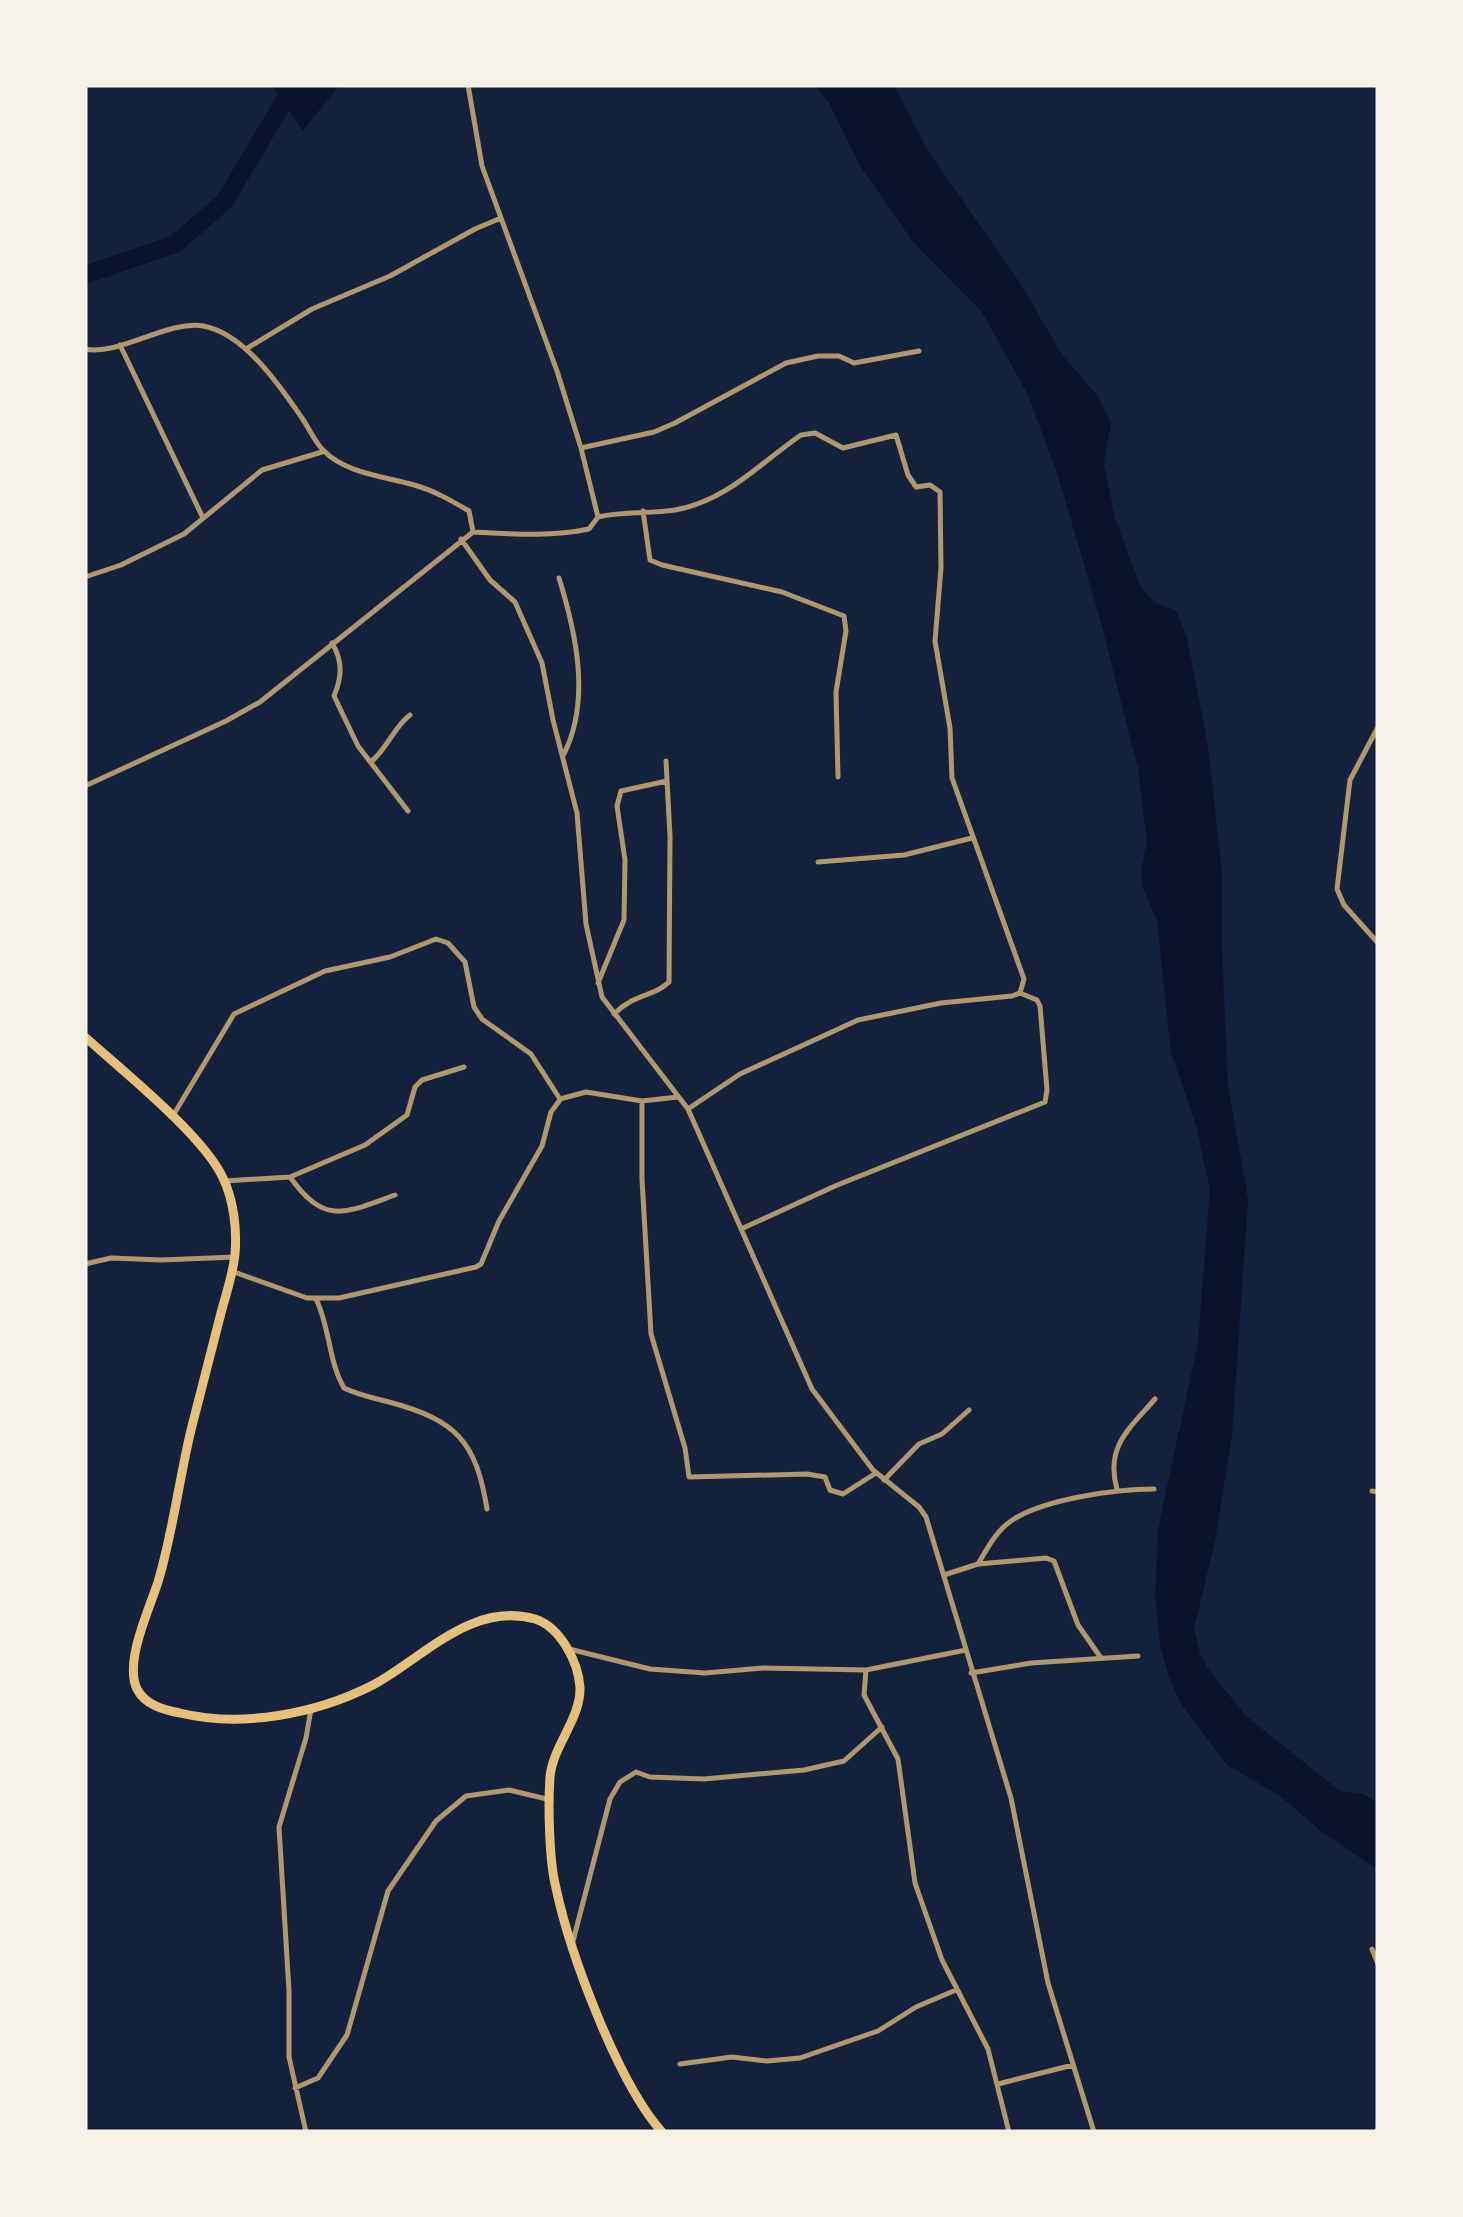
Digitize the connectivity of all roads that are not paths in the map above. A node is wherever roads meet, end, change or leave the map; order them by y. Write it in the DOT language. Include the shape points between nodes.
graph roads {
  1 [pos="468,85"];
  2 [pos="501,218"];
  3 [pos="120,345"];
  4 [pos="85,349"];
  5 [pos="245,350"];
  6 [pos="919,351"];
  7 [pos="581,448"];
  8 [pos="324,451"];
  9 [pos="643,511"];
  10 [pos="203,518"];
  11 [pos="598,518"];
  12 [pos="473,532"];
  13 [pos="461,539"];
  14 [pos="85,576"];
  15 [pos="559,578"];
  16 [pos="332,643"];
  17 [pos="410,715"];
  18 [pos="1378,727"];
  19 [pos="562,756"];
  20 [pos="372,761"];
  21 [pos="666,761"];
  22 [pos="838,777"];
  23 [pos="667,781"];
  24 [pos="85,785"];
  25 [pos="408,811"];
  26 [pos="972,838"];
  27 [pos="818,862"];
  28 [pos="1378,943"];
  29 [pos="597,984"];
  30 [pos="1020,993"];
  31 [pos="614,1014"];
  32 [pos="85,1037"];
  33 [pos="464,1067"];
  34 [pos="678,1098"];
  35 [pos="560,1099"];
  36 [pos="642,1101"];
  37 [pos="688,1109"];
  38 [pos="172,1117"];
  39 [pos="290,1176"];
  40 [pos="224,1181"];
  41 [pos="395,1195"];
  42 [pos="741,1229"];
  43 [pos="234,1256"];
  44 [pos="85,1264"];
  45 [pos="232,1271"];
  46 [pos="316,1298"];
  47 [pos="1155,1399"];
  48 [pos="969,1410"];
  49 [pos="876,1473"];
  50 [pos="884,1480"];
  51 [pos="1118,1489"];
  52 [pos="1154,1489"];
  53 [pos="487,1509"];
  54 [pos="978,1564"];
  55 [pos="943,1575"];
  56 [pos="567,1649"];
  57 [pos="966,1650"];
  58 [pos="1138,1656"];
  59 [pos="1101,1658"];
  60 [pos="866,1670"];
  61 [pos="971,1672"];
  62 [pos="311,1709"];
  63 [pos="882,1728"];
  64 [pos="551,1800"];
  65 [pos="572,1944"];
  66 [pos="1372,1949"];
  67 [pos="1378,1964"];
  68 [pos="956,1990"];
  69 [pos="680,2064"];
  70 [pos="1074,2065"];
  71 [pos="998,2084"];
  72 [pos="296,2088"];
  73 [pos="306,2132"];
  74 [pos="662,2132"];
  75 [pos="1009,2132"];
  76 [pos="1094,2132"];
  1 -- 2 [label="street" via="482,166"];
  2 -- 5 [label="street" via="312,309"];
  2 -- 7 [label="street"];
  3 -- 4 [label="street"];
  3 -- 5 [label="street" via="201,325"];
  3 -- 10 [label="street"];
  5 -- 8 [label="street"];
  6 -- 7 [label="street" via="854,363 838,356 786,362 654,432"];
  7 -- 11 [label="street"];
  8 -- 10 [label="street" via="262,470"];
  8 -- 12 [label="street" via="350,468 418,485 458,505 469,511"];
  9 -- 11 [label="street"];
  9 -- 22 [label="street" via="650,560 782,592 844,616 836,692"];
  9 -- 26 [label="street" via="676,510 735,487 801,435 815,433 843,448 896,435 916,486 940,492 935,641 952,778"];
  10 -- 14 [label="street" via="122,566"];
  11 -- 12 [label="street" via="576,532"];
  12 -- 13 [label="street"];
  13 -- 16 [label="street"];
  13 -- 19 [label="street" via="530,630"];
  15 -- 19 [label="street" via="578,644 577,715"];
  16 -- 20 [label="street" via="340,663 334,696"];
  16 -- 24 [label="street" via="260,702"];
  17 -- 20 [label="street"];
  18 -- 28 [label="street" via="1350,780 1337,889"];
  19 -- 29 [label="street" via="577,813"];
  20 -- 25 [label="street"];
  21 -- 23 [label="street"];
  23 -- 29 [label="street" via="620,790 624,926"];
  23 -- 31 [label="street" via="669,982"];
  26 -- 27 [label="street" via="904,855"];
  26 -- 30 [label="street" via="1014,946 1024,979"];
  29 -- 31 [label="street"];
  30 -- 37 [label="street" via="858,1020 740,1074"];
  30 -- 42 [label="street" via="1040,1006 1045,1102"];
  31 -- 34 [label="street"];
  32 -- 38 [label="highway"];
  33 -- 39 [label="street" via="422,1080 407,1116 365,1145"];
  34 -- 36 [label="street"];
  34 -- 37 [label="street"];
  35 -- 36 [label="street" via="586,1092"];
  35 -- 38 [label="street" via="531,1054 482,1019 465,962 436,939 390,958 325,971 240,1010"];
  35 -- 46 [label="street" via="481,1264"];
  36 -- 49 [label="street" via="651,1334 689,1477 807,1474 824,1477 830,1490 842,1494"];
  37 -- 42 [label="street"];
  38 -- 40 [label="highway"];
  39 -- 40 [label="street"];
  39 -- 41 [label="street" via="314,1206 338,1212"];
  40 -- 43 [label="highway" via="235,1224"];
  42 -- 49 [label="street" via="812,1389"];
  43 -- 44 [label="street"];
  43 -- 45 [label="highway"];
  45 -- 46 [label="street"];
  45 -- 62 [label="highway" via="132,1667 138,1692 157,1708 208,1720"];
  46 -- 53 [label="street" via="344,1388 436,1417 454,1431 478,1465"];
  47 -- 51 [label="street" via="1114,1452"];
  48 -- 50 [label="street" via="918,1444"];
  49 -- 50 [label="street"];
  50 -- 55 [label="street" via="923,1511"];
  51 -- 52 [label="street"];
  51 -- 54 [label="street" via="1010,1521"];
  54 -- 55 [label="street"];
  54 -- 59 [label="street" via="1054,1561 1078,1625"];
  55 -- 57 [label="street"];
  56 -- 60 [label="street" via="668,1670"];
  56 -- 62 [label="highway" via="555,1630 534,1619 475,1620 374,1684"];
  56 -- 64 [label="highway" via="580,1686 555,1754"];
  57 -- 60 [label="street"];
  57 -- 61 [label="street"];
  58 -- 59 [label="street"];
  59 -- 61 [label="street"];
  60 -- 63 [label="street" via="864,1695"];
  61 -- 70 [label="street" via="1011,1798 1048,1983"];
  62 -- 72 [label="street" via="279,1827"];
  63 -- 65 [label="street" via="844,1761 804,1770 704,1778 626,1775 610,1799"];
  63 -- 68 [label="street" via="898,1759 916,1883"];
  64 -- 65 [label="highway" via="554,1884"];
  64 -- 72 [label="street" via="508,1790 466,1796 436,1821 388,1891 347,2035 318,2078"];
  65 -- 74 [label="highway" via="613,2049 643,2110"];
  66 -- 67 [label="street"];
  68 -- 69 [label="street" via="878,2031 800,2058"];
  68 -- 71 [label="street" via="988,2049"];
  70 -- 71 [label="street"];
  70 -- 76 [label="street"];
  71 -- 75 [label="street"];
  72 -- 73 [label="street"];
}
